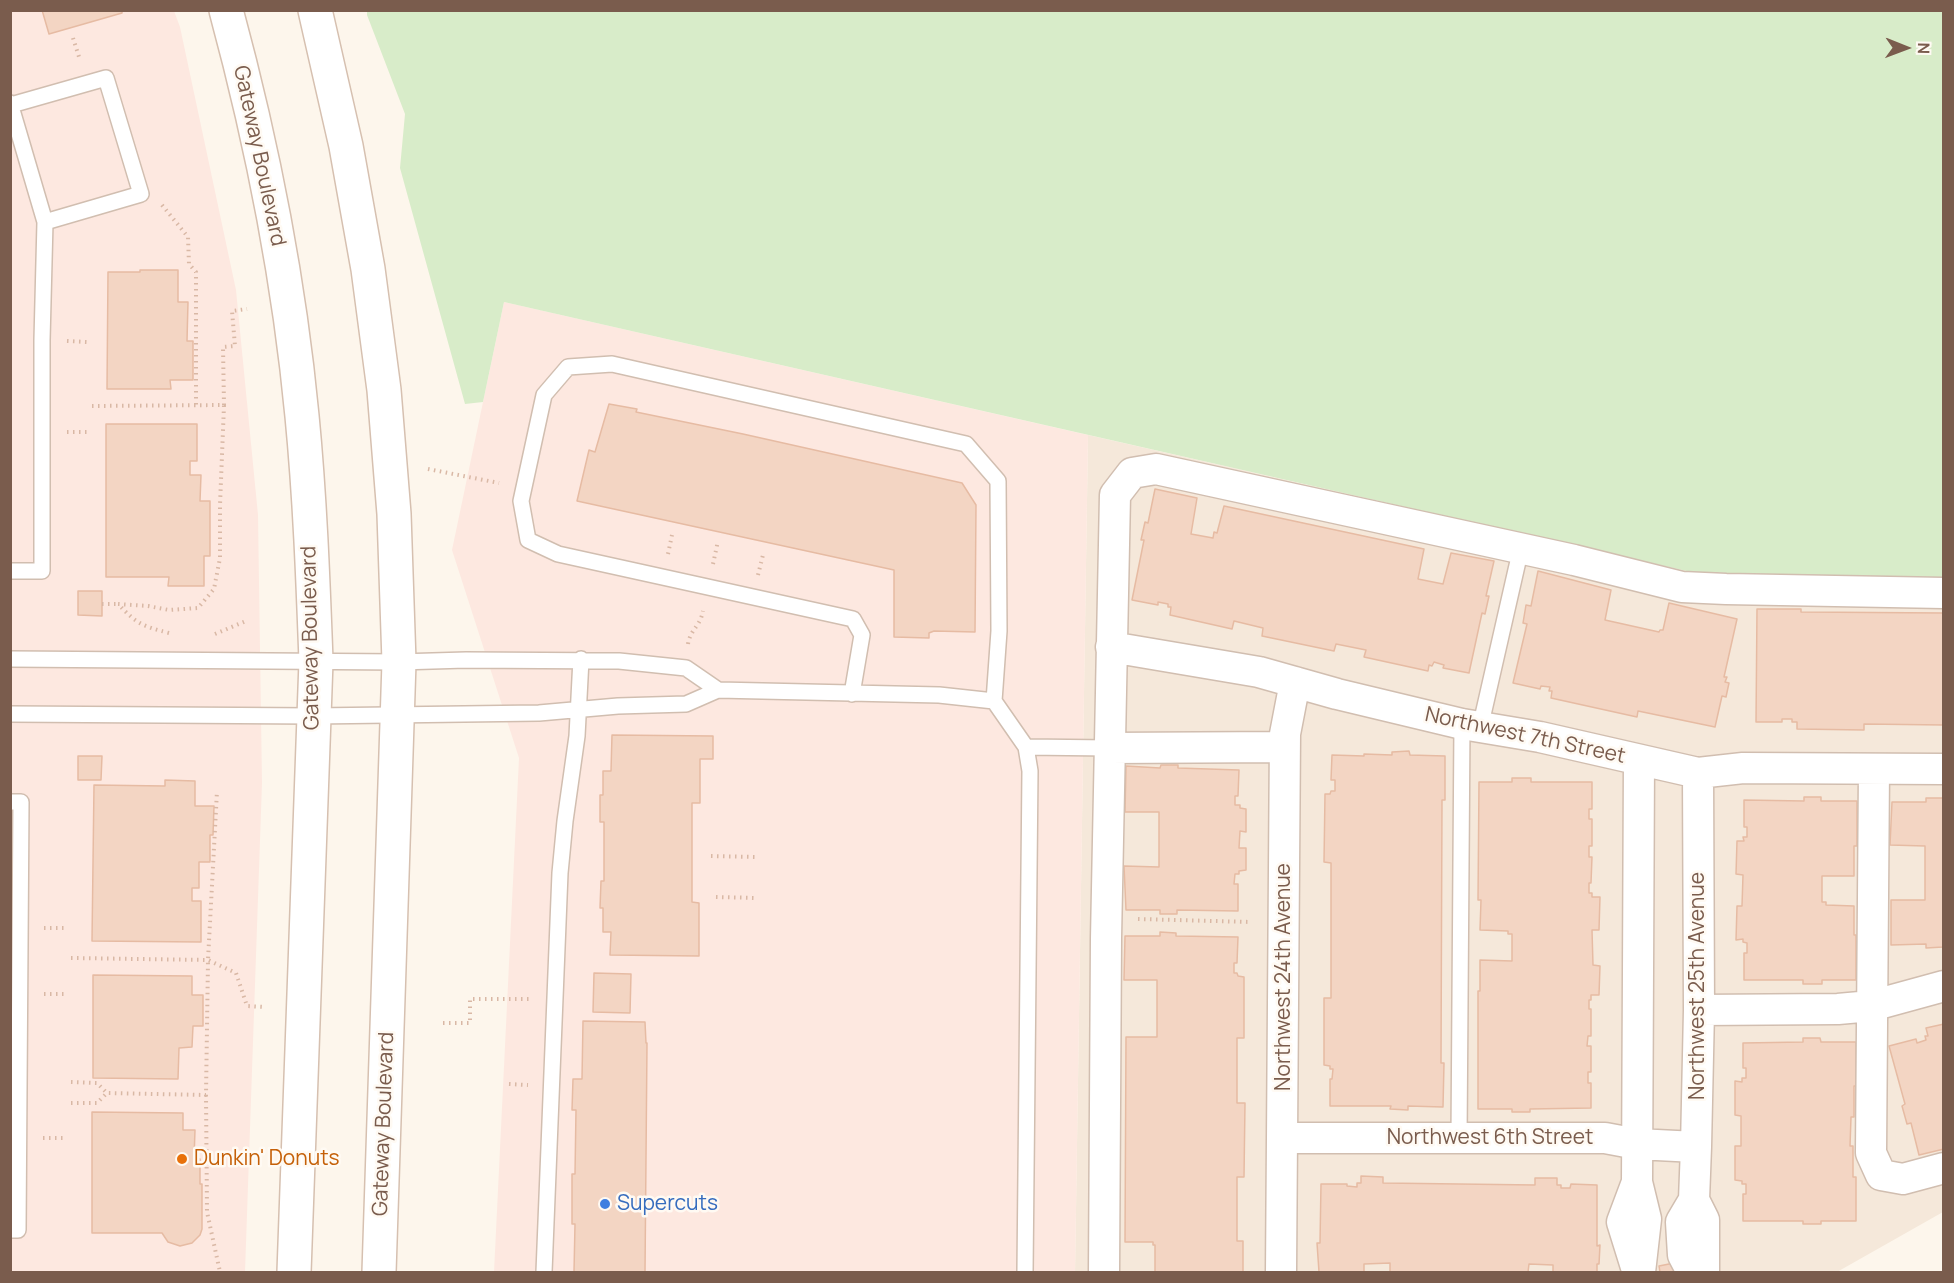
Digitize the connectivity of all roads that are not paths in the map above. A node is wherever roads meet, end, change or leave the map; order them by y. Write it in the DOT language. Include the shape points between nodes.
graph roads {
  1 [pos="226,10"];
  2 [pos="315,10"];
  3 [pos="11,104"];
  4 [pos="45,222"];
  5 [pos="1521,549"];
  6 [pos="10,571"];
  7 [pos="1944,593"];
  8 [pos="1112,647"];
  9 [pos="10,659"];
  10 [pos="581,659"];
  11 [pos="316,661"];
  12 [pos="399,662"];
  13 [pos="1295,682"];
  14 [pos="718,690"];
  15 [pos="852,694"];
  16 [pos="994,701"];
  17 [pos="579,709"];
  18 [pos="10,714"];
  19 [pos="314,716"];
  20 [pos="397,716"];
  21 [pos="1471,726"];
  22 [pos="1026,747"];
  23 [pos="1284,747"];
  24 [pos="1110,748"];
  25 [pos="1639,760"];
  26 [pos="1874,769"];
  27 [pos="1944,769"];
  28 [pos="1698,772"];
  29 [pos="10,802"];
  30 [pos="1944,986"];
  31 [pos="1871,1006"];
  32 [pos="1699,1010"];
  33 [pos="1283,1138"];
  34 [pos="1459,1138"];
  35 [pos="1637,1144"];
  36 [pos="1696,1147"];
  37 [pos="1944,1168"];
  38 [pos="1694,1200"];
  39 [pos="10,1230"];
  40 [pos="1683,1242"];
  41 [pos="1640,1264"];
  42 [pos="294,1272"];
  43 [pos="379,1272"];
  44 [pos="544,1272"];
  45 [pos="1025,1272"];
  46 [pos="1104,1272"];
  47 [pos="1281,1272"];
  48 [pos="1692,1272"];
  49 [pos="1704,1272"];
  1 -- 11 [label="main road, Gateway Boulevard" via="261,154 286,294 302,414"];
  2 -- 12 [label="main road, Gateway Boulevard" via="357,204 378,339 394,514"];
  3 -- 4 [label="lane"];
  3 -- 4 [label="lane" via="106,78 141,194"];
  4 -- 6 [label="lane" via="42,571"];
  5 -- 7 [label="street" via="1682,586"];
  5 -- 8 [label="street" via="1156,469 1132,473 1115,495"];
  5 -- 21 [label="lane"];
  8 -- 13 [label="street, Northwest 7th Street" via="1250,670"];
  8 -- 24 [label="street"];
  9 -- 11 [label="lane"];
  10 -- 12 [label="lane"];
  10 -- 14 [label="lane" via="686,668"];
  10 -- 17 [label="lane"];
  11 -- 12 [label="lane"];
  11 -- 19 [label="main road, Gateway Boulevard"];
  12 -- 20 [label="main road, Gateway Boulevard"];
  13 -- 21 [label="street, Northwest 7th Street"];
  13 -- 23 [label="street, Northwest 24th Avenue"];
  14 -- 15 [label="lane"];
  14 -- 17 [label="lane" via="686,704"];
  15 -- 16 [label="lane" via="939,695"];
  15 -- 16 [label="lane" via="862,635 853,619 558,554 528,540 521,501 544,395 568,367 612,363 966,444 999,482 999,631"];
  16 -- 22 [label="lane"];
  17 -- 20 [label="lane"];
  17 -- 44 [label="lane" via="560,873"];
  18 -- 19 [label="lane"];
  19 -- 20 [label="lane"];
  19 -- 42 [label="main road, Gateway Boulevard"];
  20 -- 43 [label="main road, Gateway Boulevard"];
  21 -- 25 [label="street, Northwest 7th Street" via="1551,739"];
  21 -- 34 [label="lane"];
  22 -- 24 [label="lane"];
  22 -- 45 [label="lane" via="1030,783"];
  23 -- 24 [label="street"];
  23 -- 33 [label="street, Northwest 24th Avenue"];
  24 -- 46 [label="street"];
  25 -- 28 [label="street, Northwest 7th Street"];
  25 -- 35 [label="street"];
  26 -- 27 [label="street, Northwest 7th Street"];
  26 -- 28 [label="street, Northwest 7th Street" via="1743,768"];
  26 -- 31 [label="street"];
  28 -- 32 [label="street, Northwest 25th Avenue"];
  29 -- 39 [label="lane" via="21,802 18,1230"];
  30 -- 31 [label="street"];
  31 -- 32 [label="street"];
  31 -- 37 [label="street" via="1871,1153 1881,1175 1903,1179"];
  32 -- 36 [label="street, Northwest 25th Avenue"];
  33 -- 34 [label="street, Northwest 6th Street"];
  33 -- 47 [label="street, Northwest 24th Avenue"];
  34 -- 35 [label="street, Northwest 6th Street" via="1605,1138"];
  35 -- 36 [label="street, Northwest 6th Street"];
  35 -- 41 [label="street" via="1637,1182 1646,1219"];
  36 -- 38 [label="street, Northwest 25th Avenue"];
  38 -- 40 [label="street, Northwest 25th Avenue" via="1681,1222"];
  38 -- 49 [label="street, Northwest 25th Avenue" via="1704,1220"];
  40 -- 41 [label="street"];
  40 -- 48 [label="street, Northwest 25th Avenue" via="1683,1255"];
}
